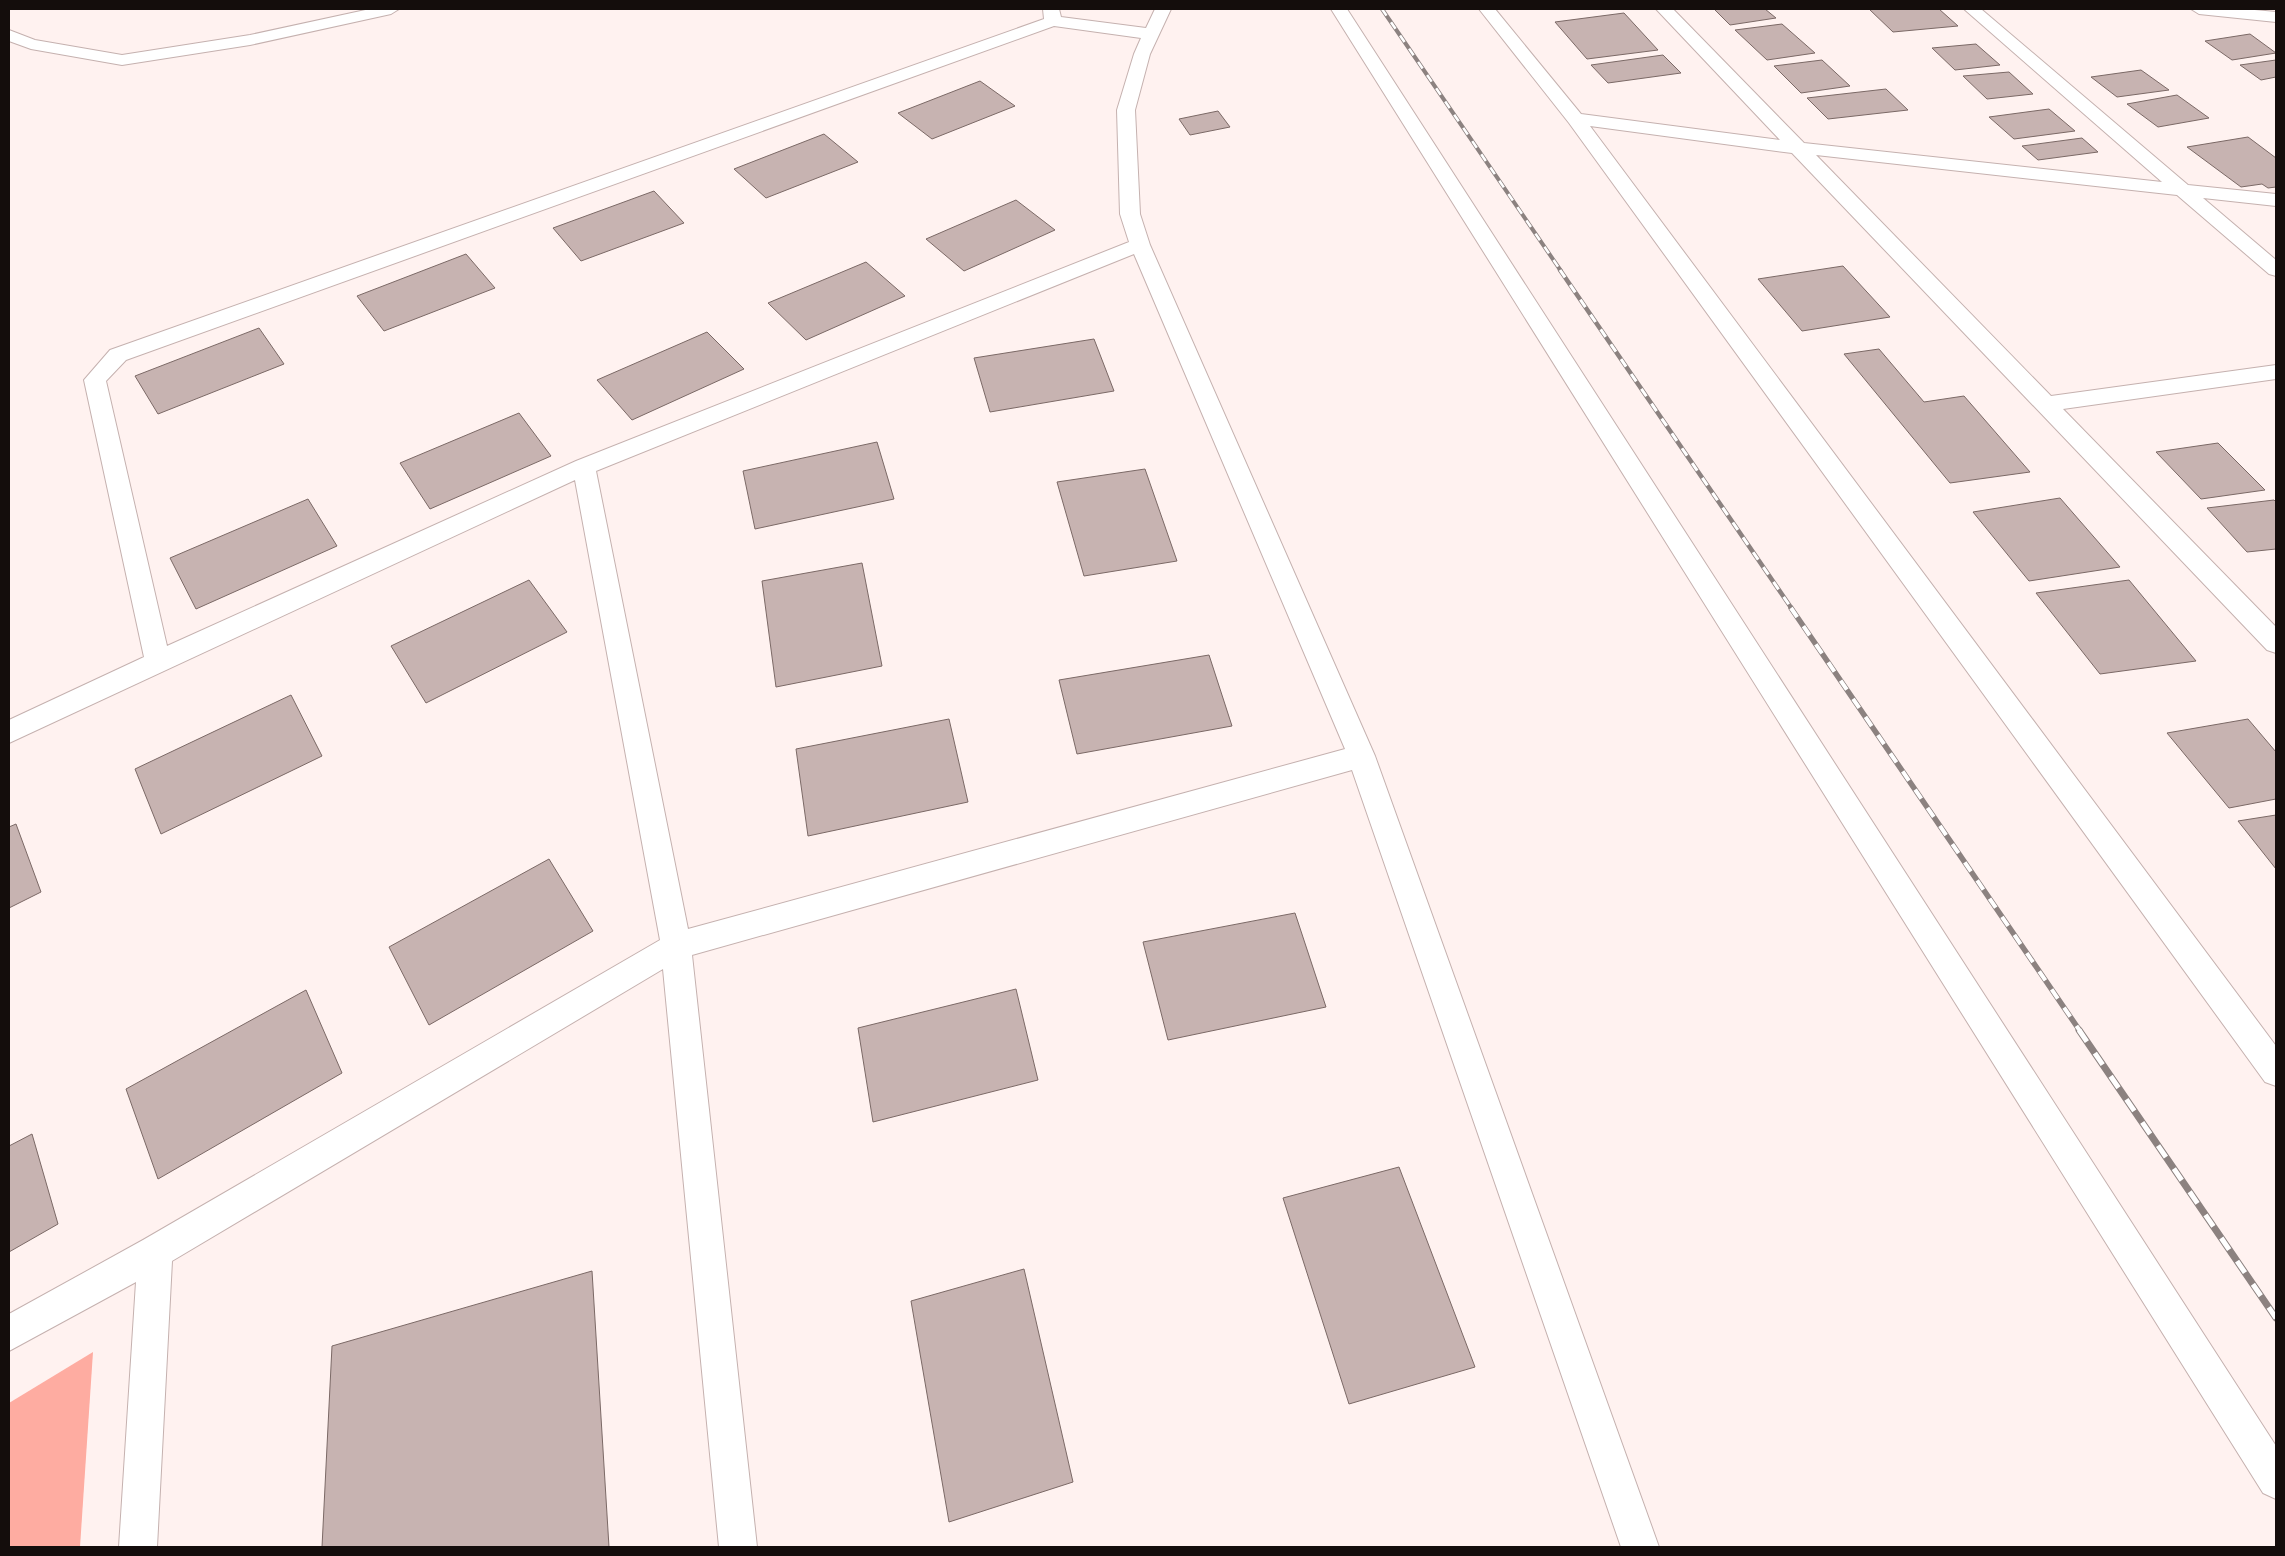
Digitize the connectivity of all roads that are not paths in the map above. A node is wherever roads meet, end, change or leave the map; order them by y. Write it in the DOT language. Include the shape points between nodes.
graph roads {
  1 [pos="391,9"];
  2 [pos="1163,9"];
  3 [pos="1339,9"];
  4 [pos="1487,9"];
  5 [pos="1664,9"];
  6 [pos="1972,9"];
  7 [pos="2199,9"];
  8 [pos="1052,15"];
  9 [pos="2276,18"];
  10 [pos="1151,34"];
  11 [pos="9,35"];
  12 [pos="1575,119"];
  13 [pos="1799,148"];
  14 [pos="2183,189"];
  15 [pos="2276,200"];
  16 [pos="1140,245"];
  17 [pos="2276,270"];
  18 [pos="2276,372"];
  19 [pos="2048,404"];
  20 [pos="584,467"];
  21 [pos="2276,643"];
  22 [pos="158,661"];
  23 [pos="9,732"];
  24 [pos="1361,756"];
  25 [pos="676,946"];
  26 [pos="2276,1072"];
  27 [pos="155,1252"];
  28 [pos="9,1333"];
  29 [pos="2276,1480"];
  30 [pos="138,1547"];
  31 [pos="738,1547"];
  32 [pos="1640,1547"];
  1 -- 11 [label="street" via="250,40 122,60 32,44"];
  2 -- 10 [label="street"];
  3 -- 29 [label="street"];
  4 -- 12 [label="street"];
  5 -- 13 [label="street"];
  6 -- 14 [label="street"];
  7 -- 9 [label="street"];
  8 -- 10 [label="street"];
  8 -- 22 [label="street" via="118,355 95,380"];
  10 -- 16 [label="street" via="1126,110 1130,214"];
  12 -- 13 [label="street"];
  12 -- 26 [label="street"];
  13 -- 14 [label="street"];
  13 -- 19 [label="street"];
  14 -- 15 [label="street"];
  14 -- 17 [label="street"];
  16 -- 20 [label="street"];
  16 -- 24 [label="street"];
  18 -- 19 [label="street"];
  19 -- 21 [label="street"];
  20 -- 22 [label="street"];
  20 -- 25 [label="street"];
  22 -- 23 [label="street"];
  24 -- 25 [label="street"];
  24 -- 32 [label="street"];
  25 -- 27 [label="street"];
  25 -- 31 [label="street"];
  27 -- 28 [label="street"];
  27 -- 30 [label="street"];
}
